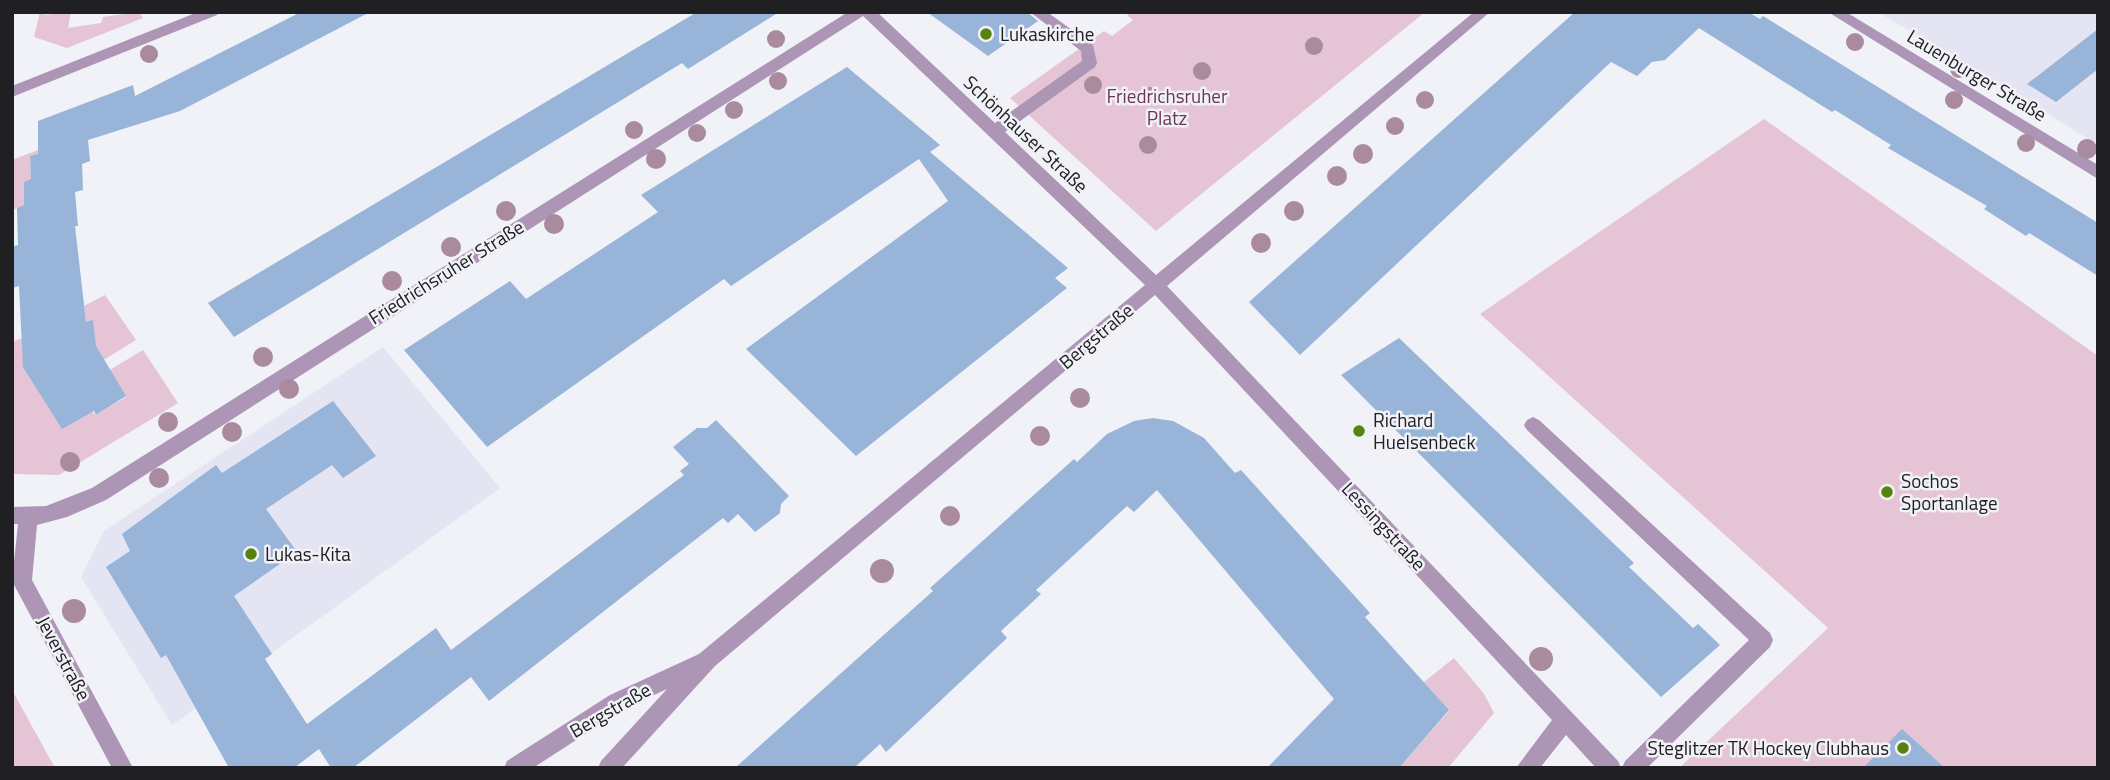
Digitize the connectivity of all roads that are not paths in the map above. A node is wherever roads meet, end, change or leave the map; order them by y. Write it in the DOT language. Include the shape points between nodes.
graph roads {
  1 [pos="212,12"];
  2 [pos="859,12"];
  3 [pos="868,12"];
  4 [pos="1037,12"];
  5 [pos="1483,12"];
  6 [pos="1835,12"];
  7 [pos="12,92"];
  8 [pos="995,131"];
  9 [pos="2098,173"];
  10 [pos="1156,286"];
  11 [pos="1533,425"];
  12 [pos="20,517"];
  13 [pos="708,659"];
  14 [pos="1566,720"];
  15 [pos="123,768"];
  16 [pos="514,768"];
  17 [pos="608,768"];
  18 [pos="1527,768"];
  19 [pos="1611,768"];
  20 [pos="1632,768"];
  1 -- 7 [label="street"];
  2 -- 12 [label="street, Friedrichsruher Straße" via="99,494 60,513"];
  3 -- 8 [label="street, Schönhauser Straße"];
  4 -- 8 [label="street" via="1088,49 1090,63"];
  5 -- 10 [label="street, Bergstraße"];
  6 -- 9 [label="street, Lauenburger Straße"];
  8 -- 10 [label="street, Schönhauser Straße"];
  10 -- 13 [label="street, Bergstraße"];
  10 -- 14 [label="street, Lessingstraße"];
  11 -- 20 [label="street" via="1763,640"];
  12 -- 15 [label="street, Jeverstraße" via="22,581"];
  13 -- 16 [label="street, Bergstraße" via="617,702"];
  13 -- 17 [label="street, Bergstraße"];
  14 -- 18 [label="street"];
  14 -- 19 [label="street, Lessingstraße"];
}
